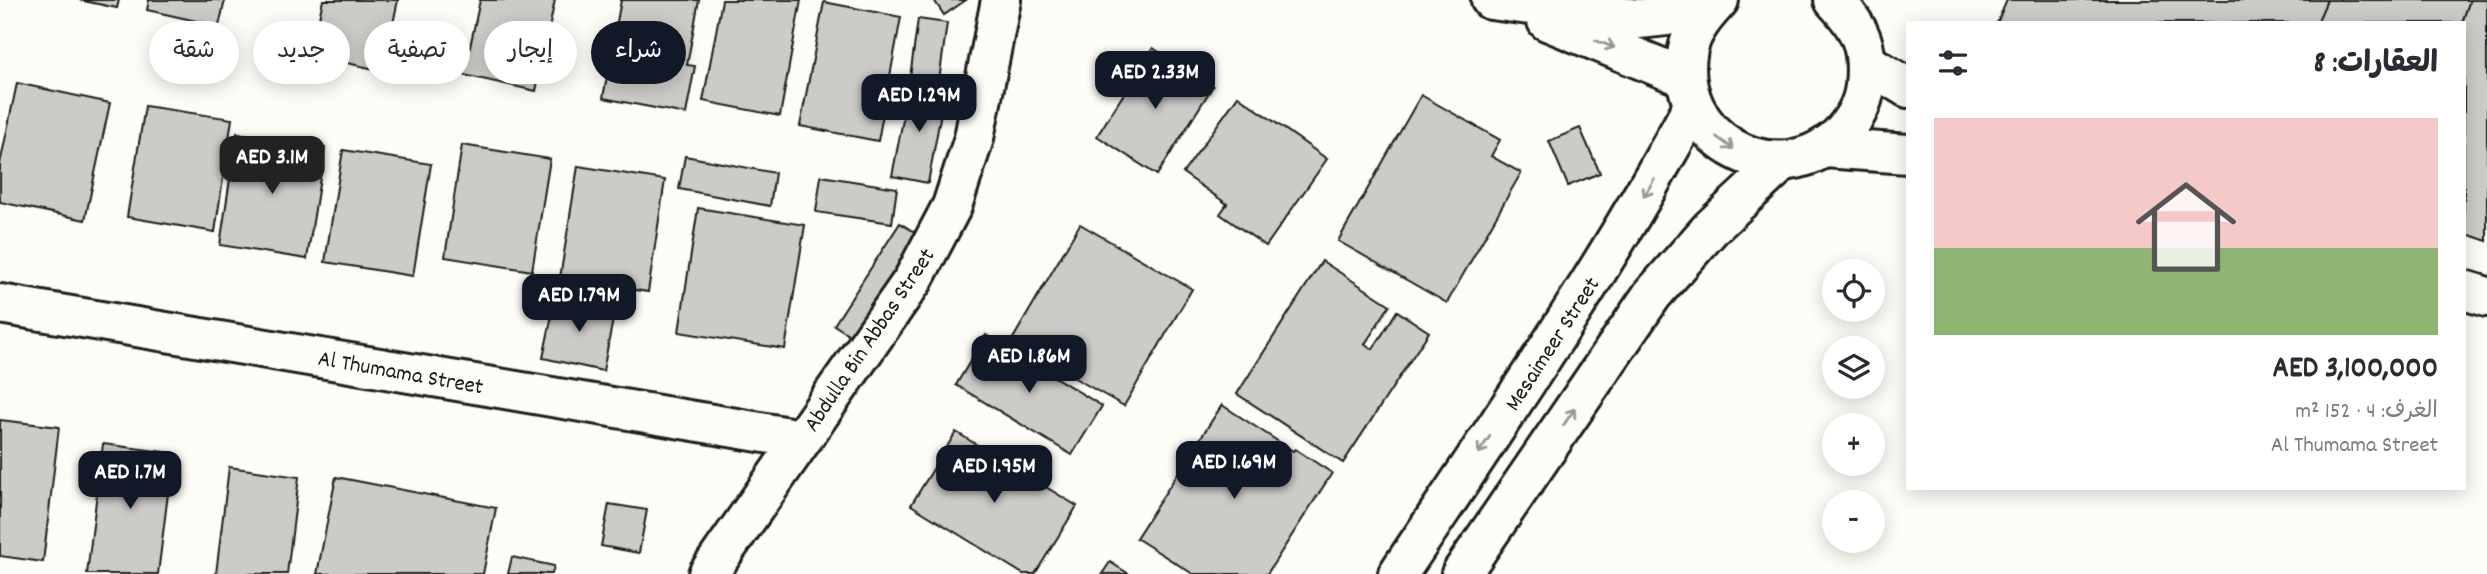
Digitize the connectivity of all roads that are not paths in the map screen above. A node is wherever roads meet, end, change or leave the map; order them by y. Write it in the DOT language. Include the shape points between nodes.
graph roads {
  1 [pos="1001,0"];
  2 [pos="1718,0"];
  3 [pos="1834,0"];
  4 [pos="1871,0"];
  5 [pos="1494,1"];
  6 [pos="1865,51"];
  7 [pos="1906,86"];
  8 [pos="1689,92"];
  9 [pos="1825,148"];
  10 [pos="1906,154"];
  11 [pos="1783,161"];
  12 [pos="2466,291"];
  13 [pos="2487,297"];
  14 [pos="0,304"];
  15 [pos="801,439"];
  16 [pos="708,574"];
  17 [pos="1398,574"];
  18 [pos="1461,574"];
  1 -- 15 [label="street, Abdulla Bin Abbas Street" via="974,138 951,206 913,280"];
  2 -- 5 [label="street" via="1667,16 1639,19"];
  2 -- 8 [label="street" via="1700,21 1688,48"];
  3 -- 6 [label="street" via="1850,17"];
  4 -- 6 [label="street"];
  5 -- 8 [label="street, one-way"];
  6 -- 7 [label="street"];
  6 -- 9 [label="street" via="1864,100 1848,127"];
  8 -- 11 [label="street, one-way" via="1708,130 1730,148 1755,159"];
  8 -- 17 [label="street, Mesaimeer Street, one-way" via="1649,188 1590,286"];
  9 -- 10 [label="street"];
  9 -- 11 [label="street"];
  18 -- 11 [label="street, one-way" via="1652,295 1711,228"];
  12 -- 13 [label="street"];
  14 -- 15 [label="street, Al Thumama Street"];
  15 -- 16 [label="street, Abdulla Bin Abbas Street"];
}
